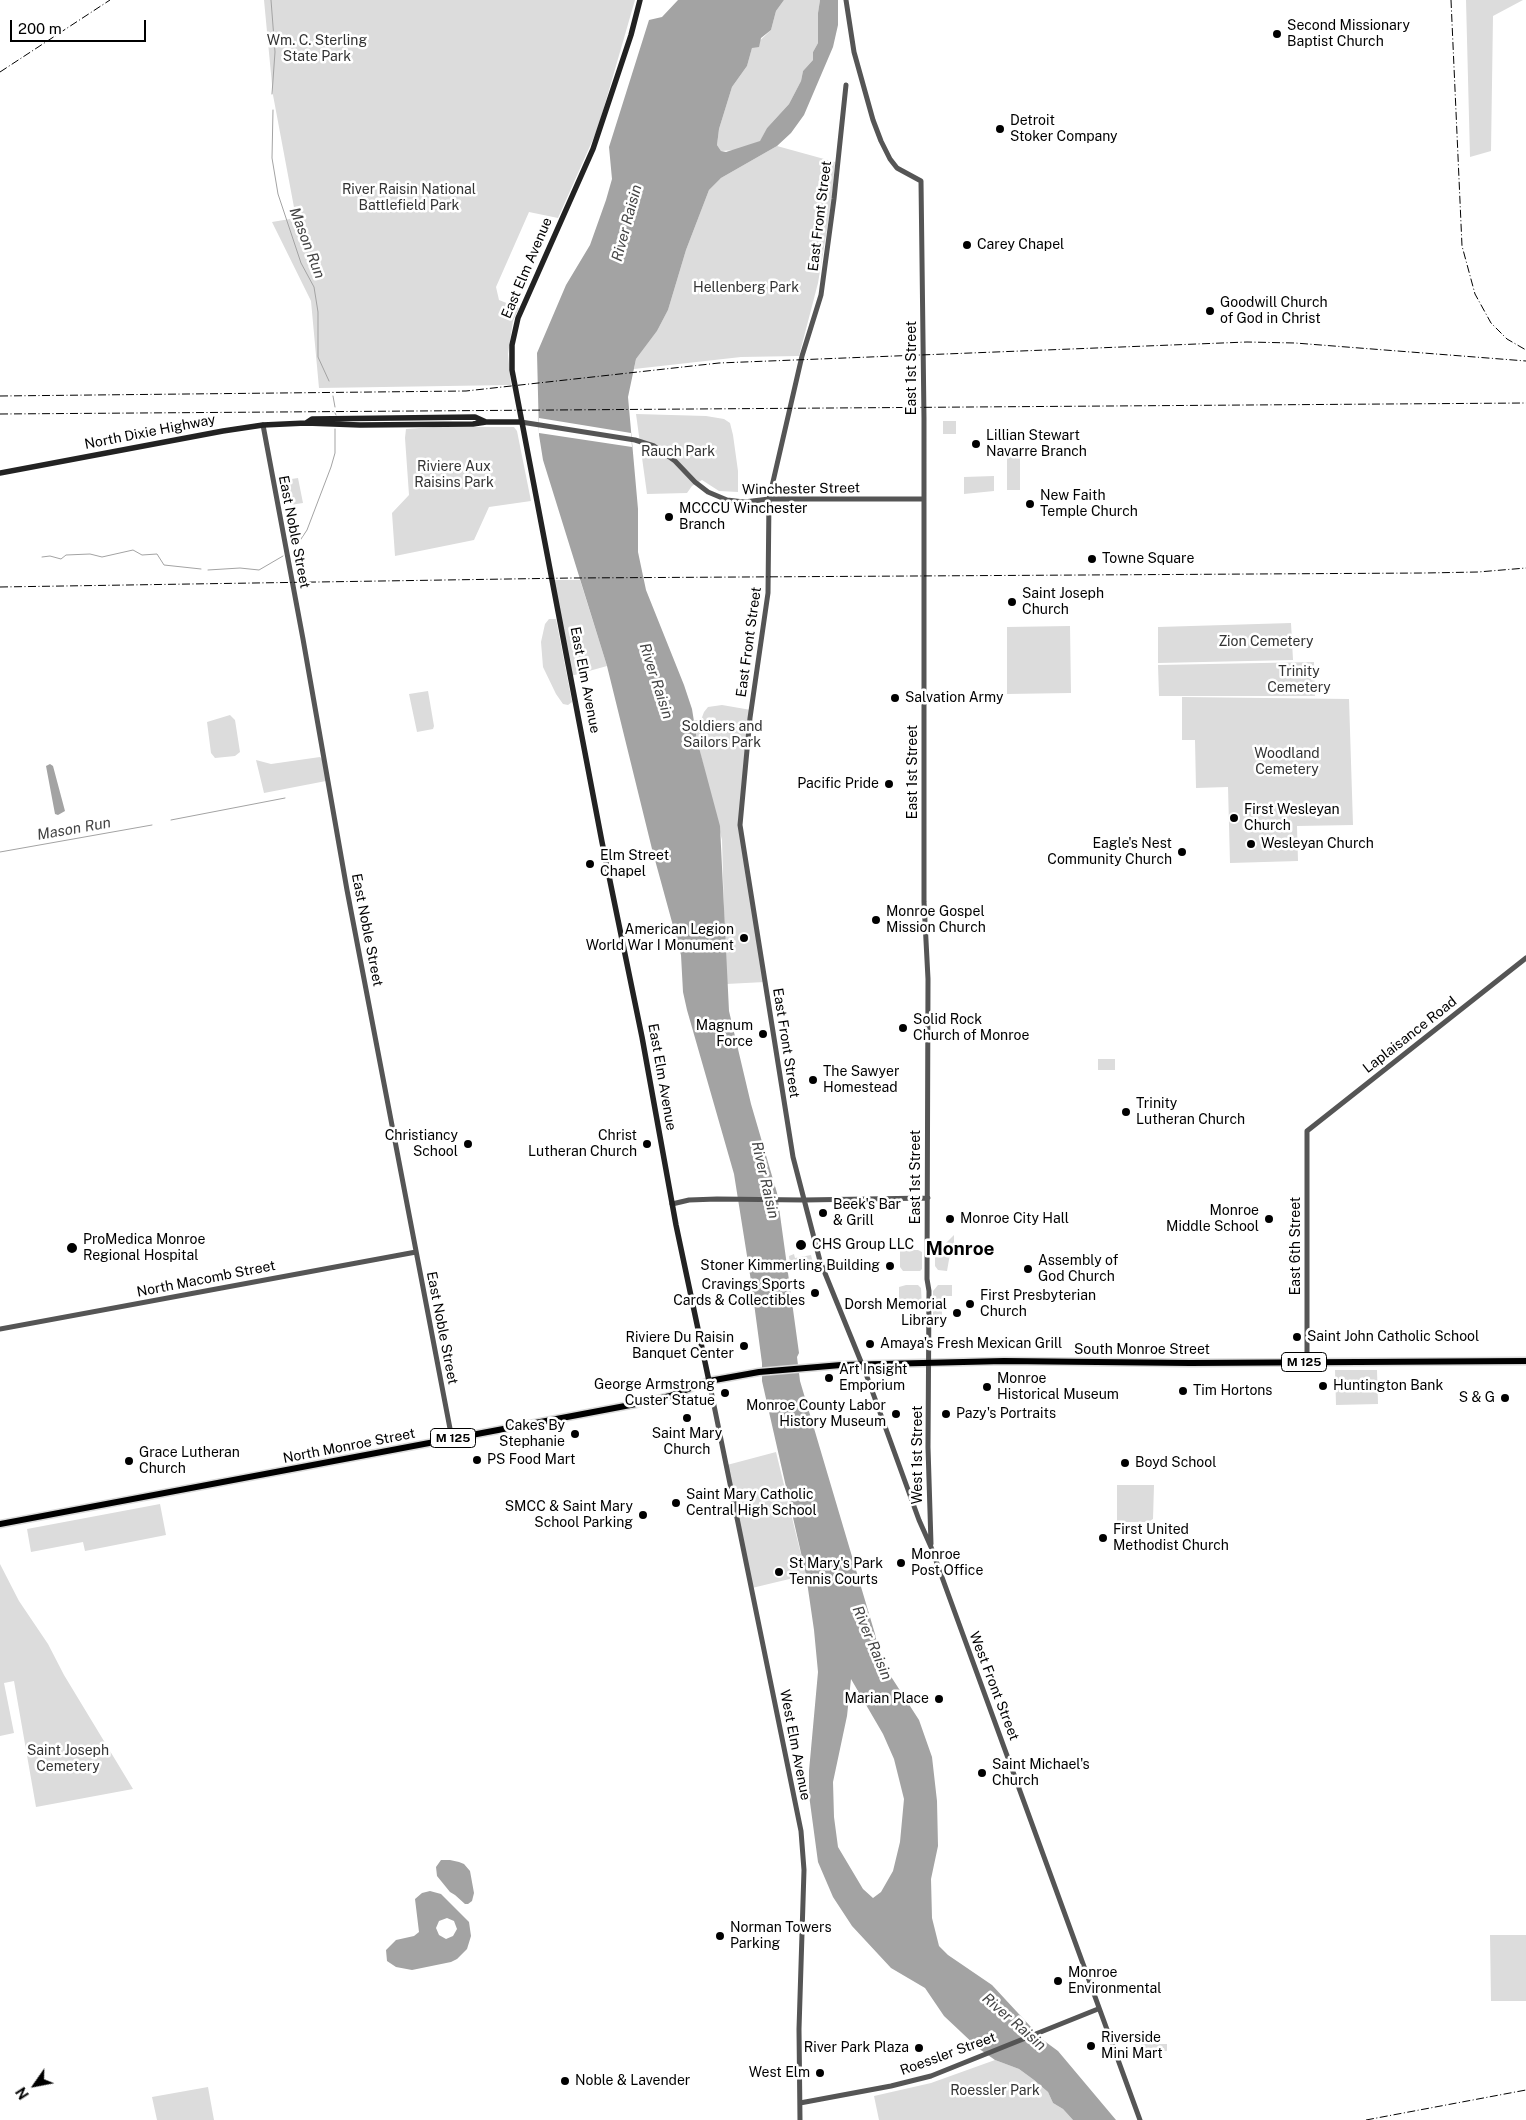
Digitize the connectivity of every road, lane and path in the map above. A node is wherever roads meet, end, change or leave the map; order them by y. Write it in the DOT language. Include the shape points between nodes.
graph roads {
  1 [pos="640,0"];
  2 [pos="846,0"];
  3 [pos="846,85"];
  4 [pos="521,422"];
  5 [pos="263,426"];
  6 [pos="0,474"];
  7 [pos="923,498"];
  8 [pos="769,499"];
  9 [pos="1526,958"];
  10 [pos="1307,1131"];
  11 [pos="928,1198"];
  12 [pos="804,1200"];
  13 [pos="672,1204"];
  14 [pos="416,1252"];
  15 [pos="0,1329"];
  16 [pos="1526,1361"];
  17 [pos="1307,1362"];
  18 [pos="930,1363"];
  19 [pos="862,1364"];
  20 [pos="758,1372"];
  21 [pos="866,1374"];
  22 [pos="709,1380"];
  23 [pos="452,1439"];
  24 [pos="0,1524"];
  25 [pos="931,1547"];
  26 [pos="1098,2008"];
  27 [pos="800,2103"];
  28 [pos="800,2120"];
  29 [pos="1140,2120"];
  1 -- 4 [label="main road, East Elm Avenue" via="593,149 518,318 512,345 512,370"];
  2 -- 7 [label="street, East 1st Street" via="854,52 873,120 890,159 897,168 920,182"];
  3 -- 8 [label="street, East Front Street" via="820,295 802,356"];
  4 -- 5 [label="main road, North Dixie Highway"];
  4 -- 8 [label="street, Winchester Street" via="635,440 654,446 676,461 708,492 727,500 744,502"];
  4 -- 13 [label="main road, East Elm Avenue"];
  5 -- 6 [label="main road, North Dixie Highway"];
  5 -- 14 [label="street, East Noble Street"];
  7 -- 8 [label="street, Winchester Street"];
  7 -- 11 [label="street, East 1st Street"];
  8 -- 12 [label="street, East Front Street" via="768,593 750,718 740,824 793,1157"];
  9 -- 10 [label="street, Laplaisance Road"];
  10 -- 17 [label="street, East 6th Street"];
  11 -- 12 [label="street"];
  11 -- 18 [label="street, East 1st Street"];
  12 -- 13 [label="street" via="689,1200"];
  12 -- 19 [label="street, East Front Street" via="821,1264"];
  13 -- 22 [label="main road, East Elm Avenue"];
  14 -- 15 [label="street, North Macomb Street"];
  14 -- 23 [label="street, East Noble Street"];
  16 -- 17 [label="main road, South Monroe Street / M 125"];
  17 -- 18 [label="main road, South Monroe Street / M 125"];
  18 -- 19 [label="main road, South Monroe Street / M 125"];
  18 -- 25 [label="street, West 1st Street"];
  19 -- 20 [label="main road, South Monroe Street / M 125"];
  19 -- 21 [label="street, East Front Street"];
  20 -- 22 [label="main road, North Monroe Street / M 125"];
  21 -- 25 [label="street, West Front Street"];
  22 -- 23 [label="main road, North Monroe Street / M 125" via="656,1399"];
  22 -- 27 [label="street, West Elm Avenue" via="801,1831 804,1870"];
  23 -- 24 [label="main road, North Monroe Street / M 125"];
  25 -- 26 [label="street, West Front Street"];
  26 -- 27 [label="street, Roessler Street" via="974,2059 913,2080"];
  26 -- 29 [label="street, West Front Street"];
  27 -- 28 [label="street, West Elm Avenue"];
}
